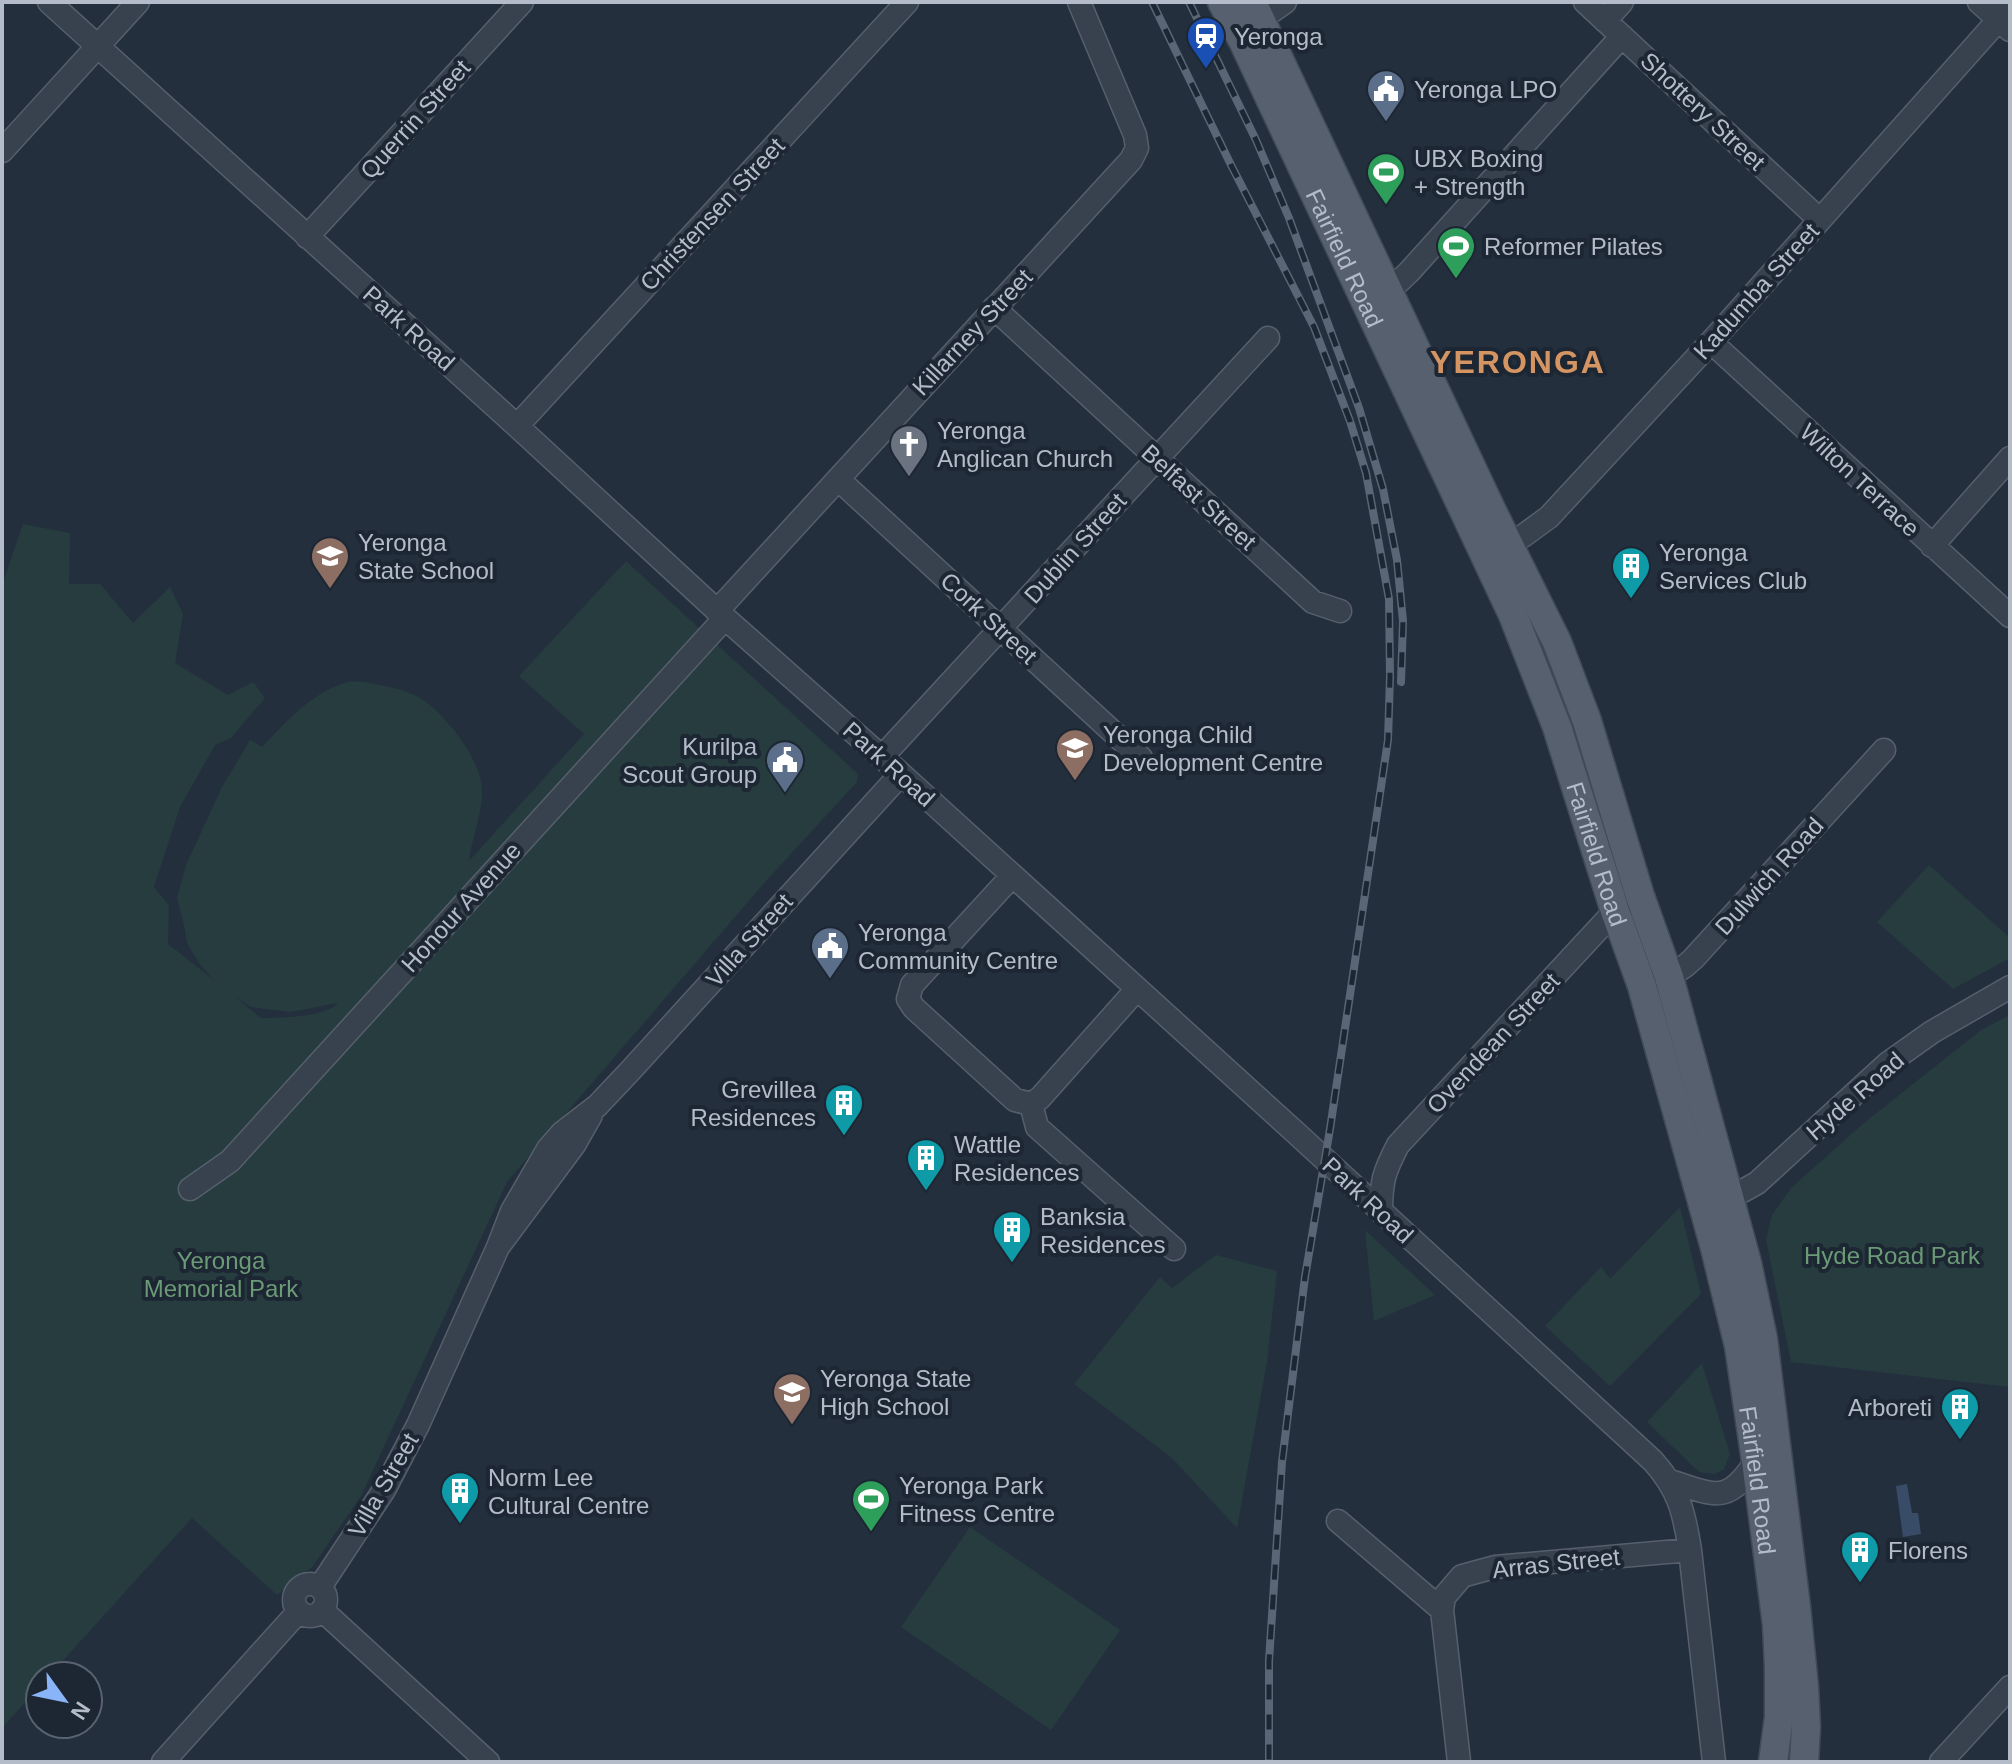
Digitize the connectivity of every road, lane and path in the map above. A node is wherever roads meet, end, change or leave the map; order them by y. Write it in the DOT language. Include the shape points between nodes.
graph roads {
  1 [pos="49,2"];
  2 [pos="138,2"];
  3 [pos="522,2"];
  4 [pos="907,2"];
  5 [pos="1079,2"];
  6 [pos="1222,2"];
  7 [pos="1285,2"];
  8 [pos="1585,2"];
  9 [pos="1622,2"];
  10 [pos="1979,2"];
  11 [pos="1257,10"];
  12 [pos="2006,19"];
  13 [pos="1614,28"];
  14 [pos="98,46"];
  15 [pos="2,151"];
  16 [pos="1820,220"];
  17 [pos="307,237"];
  18 [pos="1389,291"];
  19 [pos="994,308"];
  20 [pos="1268,338"];
  21 [pos="1711,342"];
  22 [pos="517,426"];
  23 [pos="1157,458"];
  24 [pos="2010,458"];
  25 [pos="838,479"];
  26 [pos="1932,546"];
  27 [pos="1496,549"];
  28 [pos="1340,611"];
  29 [pos="721,614"];
  30 [pos="2010,616"];
  31 [pos="1001,629"];
  32 [pos="1884,750"];
  33 [pos="882,757"];
  34 [pos="1141,758"];
  35 [pos="901,774"];
  36 [pos="1012,876"];
  37 [pos="1640,896"];
  38 [pos="1615,911"];
  39 [pos="1669,977"];
  40 [pos="1642,986"];
  41 [pos="2010,987"];
  42 [pos="1137,989"];
  43 [pos="1031,1104"];
  44 [pos="190,1189"];
  45 [pos="1717,1202"];
  46 [pos="1381,1212"];
  47 [pos="1174,1249"];
  48 [pos="1756,1461"];
  49 [pos="1670,1481"];
  50 [pos="1338,1521"];
  51 [pos="1690,1550"];
  52 [pos="314,1603"];
  53 [pos="1442,1610"];
  54 [pos="2010,1687"];
  55 [pos="163,1762"];
  56 [pos="488,1762"];
  57 [pos="1459,1762"];
  58 [pos="1714,1762"];
  59 [pos="1773,1762"];
  60 [pos="1804,1762"];
  61 [pos="1941,1762"];
  1 -- 14 [label="street, Park Road"];
  2 -- 14 [label="street"];
  3 -- 17 [label="street, Querrin Street"];
  4 -- 22 [label="street, Christensen Street"];
  5 -- 19 [label="street, Killarney Street" via="1137,148"];
  6 -- 27 [label="main road, Fairfield Road"];
  7 -- 11 [label="street"];
  8 -- 13 [label="street, Shottery Street"];
  9 -- 13 [label="street"];
  10 -- 12 [label="street"];
  11 -- 18 [label="main road, Fairfield Road"];
  12 -- 16 [label="street, Kadumba Street"];
  13 -- 16 [label="street, Shottery Street"];
  13 -- 18 [label="street"];
  14 -- 15 [label="street"];
  14 -- 17 [label="street, Park Road"];
  16 -- 21 [label="street, Kadumba Street"];
  17 -- 22 [label="street, Park Road"];
  18 -- 27 [label="main road, Fairfield Road"];
  19 -- 23 [label="street, Belfast Street"];
  19 -- 25 [label="street, Killarney Street"];
  20 -- 23 [label="street, Dublin Street"];
  21 -- 26 [label="street, Wilton Terrace"];
  21 -- 27 [label="street, Kadumba Street" via="1549,517"];
  22 -- 29 [label="street, Park Road"];
  23 -- 28 [label="street, Belfast Street" via="1313,602"];
  23 -- 31 [label="street, Dublin Street"];
  24 -- 26 [label="street"];
  25 -- 29 [label="street, Killarney Street"];
  25 -- 31 [label="street, Cork Street"];
  26 -- 30 [label="street, Wilton Terrace"];
  27 -- 37 [label="main road, Fairfield Road" via="1557,642"];
  27 -- 38 [label="main road, Fairfield Road" via="1513,615 1557,727"];
  29 -- 33 [label="street, Park Road"];
  29 -- 44 [label="street, Honour Avenue" via="230,1161"];
  31 -- 33 [label="street, Dublin Street"];
  31 -- 34 [label="street, Cork Street"];
  32 -- 39 [label="street, Dulwich Road" via="1686,967"];
  33 -- 35 [label="street, Park Road"];
  35 -- 36 [label="street, Park Road"];
  35 -- 52 [label="street, Villa Street" via="597,1106 498,1247 418,1425"];
  36 -- 42 [label="street, Park Road"];
  36 -- 43 [label="street" via="912,985 908,999 1015,1100"];
  37 -- 38 [label="street, Ovendean Street"];
  37 -- 39 [label="main road, Fairfield Road"];
  38 -- 40 [label="main road, Fairfield Road"];
  38 -- 46 [label="street, Ovendean Street" via="1398,1145 1385,1170"];
  39 -- 40 [label="street, Dulwich Road"];
  39 -- 45 [label="main road, Fairfield Road"];
  40 -- 45 [label="main road, Fairfield Road"];
  41 -- 45 [label="street, Hyde Road" via="1887,1064 1757,1183"];
  42 -- 43 [label="street"];
  42 -- 46 [label="street, Park Road"];
  43 -- 47 [label="street" via="1037,1127"];
  45 -- 48 [label="main road, Fairfield Road"];
  45 -- 60 [label="main road, Fairfield Road" via="1747,1263 1763,1339 1798,1620"];
  46 -- 49 [label="street, Park Road"];
  48 -- 49 [label="street" via="1739,1485 1723,1493 1709,1494"];
  48 -- 59 [label="main road, Fairfield Road" via="1777,1625 1779,1717"];
  49 -- 51 [label="street, Park Road" via="1685,1515"];
  50 -- 53 [label="street"];
  51 -- 53 [label="street, Arras Street" via="1495,1567 1462,1576 1444,1597"];
  51 -- 58 [label="street"];
  52 -- 55 [label="street, Villa Street"];
  52 -- 56 [label="street"];
  53 -- 57 [label="street"];
  54 -- 61 [label="street"];
}
